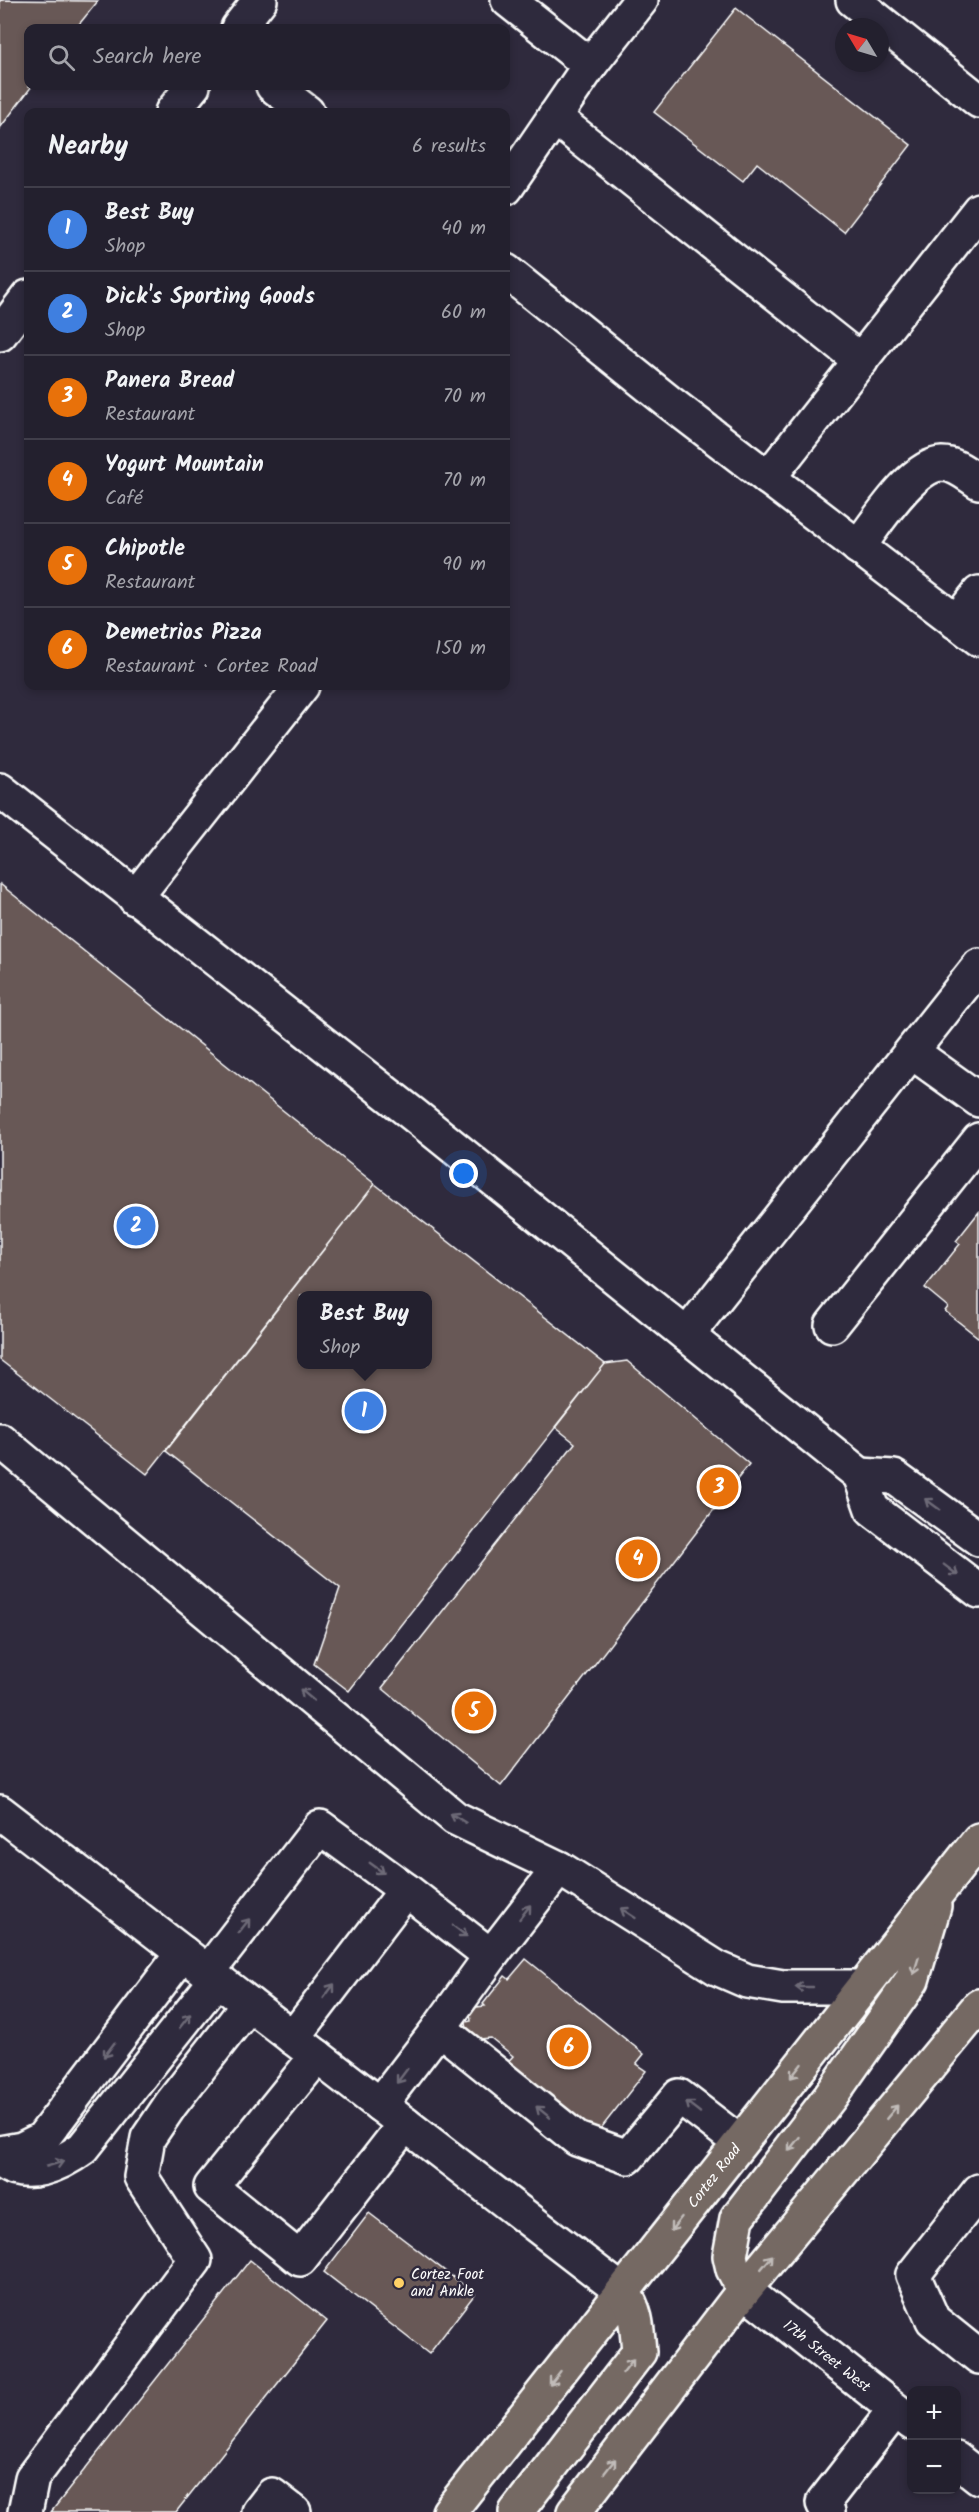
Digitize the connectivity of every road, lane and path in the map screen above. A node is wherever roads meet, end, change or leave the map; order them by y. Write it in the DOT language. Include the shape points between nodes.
graph roads {
  1 [pos="260,0"];
  2 [pos="508,0"];
  3 [pos="641,0"];
  4 [pos="853,0"];
  5 [pos="241,24"];
  6 [pos="590,65"];
  7 [pos="190,90"];
  8 [pos="278,90"];
  9 [pos="979,100"];
  10 [pos="175,108"];
  11 [pos="302,108"];
  12 [pos="555,117"];
  13 [pos="510,182"];
  14 [pos="979,210"];
  15 [pos="510,274"];
  16 [pos="24,302"];
  17 [pos="0,334"];
  18 [pos="861,361"];
  19 [pos="768,478"];
  20 [pos="979,482"];
  21 [pos="858,547"];
  22 [pos="979,593"];
  23 [pos="968,631"];
  24 [pos="299,690"];
  25 [pos="0,790"];
  26 [pos="135,898"];
  27 [pos="979,966"];
  28 [pos="912,1052"];
  29 [pos="974,1087"];
  30 [pos="979,1140"];
  31 [pos="832,1325"];
  32 [pos="687,1335"];
  33 [pos="0,1440"];
  34 [pos="860,1475"];
  35 [pos="979,1539"];
  36 [pos="979,1591"];
  37 [pos="0,1812"];
  38 [pos="979,1840"];
  39 [pos="559,1868"];
  40 [pos="406,1890"];
  41 [pos="939,1890"];
  42 [pos="183,1953"];
  43 [pos="491,1956"];
  44 [pos="213,1976"];
  45 [pos="862,1987"];
  46 [pos="249,2004"];
  47 [pos="979,2006"];
  48 [pos="439,2028"];
  49 [pos="305,2047"];
  50 [pos="392,2114"];
  51 [pos="739,2142"];
  52 [pos="0,2153"];
  53 [pos="0,2161"];
  54 [pos="979,2192"];
  55 [pos="744,2290"];
  56 [pos="623,2292"];
  57 [pos="979,2357"];
  58 [pos="903,2416"];
  59 [pos="961,2462"];
  60 [pos="979,2476"];
  61 [pos="25,2512"];
  62 [pos="259,2512"];
  63 [pos="294,2512"];
  64 [pos="449,2512"];
  65 [pos="516,2512"];
  66 [pos="574,2512"];
  67 [pos="828,2512"];
  1 -- 5 [label="street"];
  2 -- 6 [label="street"];
  3 -- 6 [label="street"];
  4 -- 9 [label="street"];
  6 -- 12 [label="street"];
  7 -- 10 [label="street"];
  8 -- 11 [label="street"];
  12 -- 13 [label="street"];
  12 -- 18 [label="street"];
  14 -- 18 [label="street"];
  15 -- 19 [label="street"];
  16 -- 17 [label="street"];
  18 -- 19 [label="street"];
  19 -- 21 [label="street"];
  20 -- 21 [label="street" via="944,464 927,467 911,480"];
  21 -- 23 [label="street"];
  22 -- 23 [label="street"];
  24 -- 26 [label="street"];
  25 -- 26 [label="street"];
  26 -- 32 [label="street" via="414,1115"];
  27 -- 28 [label="street"];
  28 -- 29 [label="street"];
  28 -- 32 [label="street"];
  30 -- 31 [label="street"];
  32 -- 34 [label="street"];
  39 -- 33 [label="street, one-way" via="455,1818"];
  35 -- 34 [label="street, one-way" via="894,1477"];
  34 -- 36 [label="street, one-way" via="872,1509"];
  37 -- 42 [label="street"];
  38 -- 41 [label="main road, Cortez Road"];
  43 -- 39 [label="street, one-way"];
  45 -- 39 [label="street, one-way" via="783,1987 747,1981 717,1968"];
  40 -- 43 [label="street, one-way"];
  44 -- 40 [label="street, one-way" via="320,1827"];
  49 -- 40 [label="street, one-way"];
  41 -- 45 [label="main road, Cortez Road"];
  41 -- 55 [label="main road, one-way" via="912,1980 830,2097 736,2218 730,2256"];
  42 -- 44 [label="street"];
  42 -- 52 [label="street, one-way" via="42,2139 22,2150"];
  43 -- 48 [label="street"];
  44 -- 46 [label="street"];
  53 -- 44 [label="street, one-way" via="25,2171 65,2161 83,2148"];
  45 -- 51 [label="main road, Cortez Road, one-way"];
  46 -- 49 [label="street"];
  46 -- 61 [label="street" via="148,2138 141,2177 195,2260 32,2478"];
  55 -- 47 [label="main road, one-way"];
  48 -- 50 [label="street, one-way"];
  51 -- 48 [label="street, one-way" via="679,2096 628,2157 578,2139"];
  49 -- 50 [label="street"];
  49 -- 50 [label="street" via="211,2187 300,2259"];
  50 -- 56 [label="street"];
  51 -- 56 [label="main road, Cortez Road, one-way"];
  54 -- 57 [label="street" via="912,2276 933,2320"];
  55 -- 58 [label="street, 17th Street West"];
  66 -- 55 [label="main road, one-way"];
  56 -- 64 [label="main road, Cortez Road, one-way"];
  65 -- 56 [label="main road, one-way" via="639,2352 636,2320"];
  58 -- 67 [label="street" via="823,2503"];
  59 -- 60 [label="street"];
  62 -- 63 [label="street" via="272,2495"];
}
